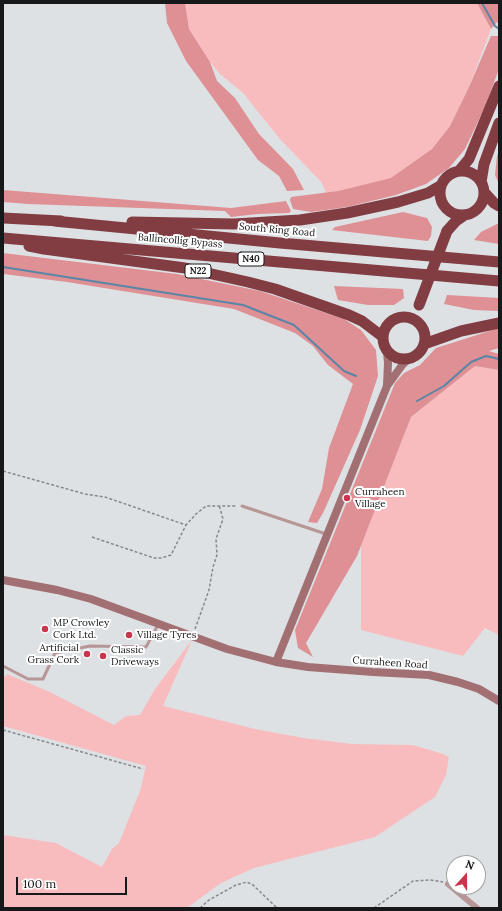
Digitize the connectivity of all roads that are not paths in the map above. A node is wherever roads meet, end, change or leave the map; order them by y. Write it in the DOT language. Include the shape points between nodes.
graph roads {
  1 [pos="499,86"];
  2 [pos="499,123"];
  3 [pos="459,171"];
  4 [pos="440,186"];
  5 [pos="482,187"];
  6 [pos="499,206"];
  7 [pos="448,211"];
  8 [pos="465,215"];
  9 [pos="3,218"];
  10 [pos="54,221"];
  11 [pos="447,231"];
  12 [pos="3,239"];
  13 [pos="499,262"];
  14 [pos="499,281"];
  15 [pos="419,305"];
  16 [pos="404,317"];
  17 [pos="499,323"];
  18 [pos="422,327"];
  19 [pos="383,337"];
  20 [pos="424,344"];
  21 [pos="387,352"];
  22 [pos="410,358"];
  23 [pos="387,386"];
  24 [pos="242,506"];
  25 [pos="326,534"];
  26 [pos="3,580"];
  27 [pos="159,624"];
  28 [pos="276,662"];
  29 [pos="3,666"];
  30 [pos="499,701"];
  31 [pos="461,895"];
  32 [pos="477,908"];
  1 -- 3 [label="highway" via="469,159"];
  2 -- 5 [label="highway" via="484,164"];
  3 -- 4 [label="highway" via="447,176"];
  3 -- 5 [label="highway" via="471,173"];
  4 -- 7 [label="highway" via="440,200"];
  4 -- 10 [label="highway" via="428,193 386,205 300,220 234,224"];
  5 -- 6 [label="highway"];
  5 -- 8 [label="highway" via="481,204"];
  7 -- 8 [label="highway"];
  7 -- 11 [label="highway"];
  8 -- 11 [label="highway"];
  9 -- 10 [label="highway"];
  10 -- 13 [label="highway, South Ring Road / N40"];
  11 -- 15 [label="highway, bridge"];
  12 -- 14 [label="highway, Ballincollig Bypass / N40"];
  12 -- 19 [label="highway, N22" via="44,249 185,268 248,282 348,315 362,321"];
  15 -- 16 [label="highway"];
  15 -- 18 [label="highway" via="418,315"];
  16 -- 18 [label="highway"];
  16 -- 19 [label="highway" via="387,325"];
  17 -- 20 [label="highway" via="461,331"];
  18 -- 20 [label="highway"];
  19 -- 21 [label="highway"];
  20 -- 22 [label="highway" via="421,350"];
  21 -- 22 [label="highway" via="398,358"];
  21 -- 23 [label="street"];
  22 -- 23 [label="street"];
  23 -- 25 [label="street"];
  24 -- 25 [label="lane"];
  25 -- 28 [label="street"];
  26 -- 27 [label="street, Curraheen Road" via="91,599"];
  27 -- 28 [label="street, Curraheen Road" via="227,649"];
  27 -- 29 [label="lane" via="146,647 90,646 55,653 44,679 28,679"];
  28 -- 30 [label="street, Curraheen Road" via="344,670 429,674 476,688"];
  31 -- 32 [label="street"];
}
